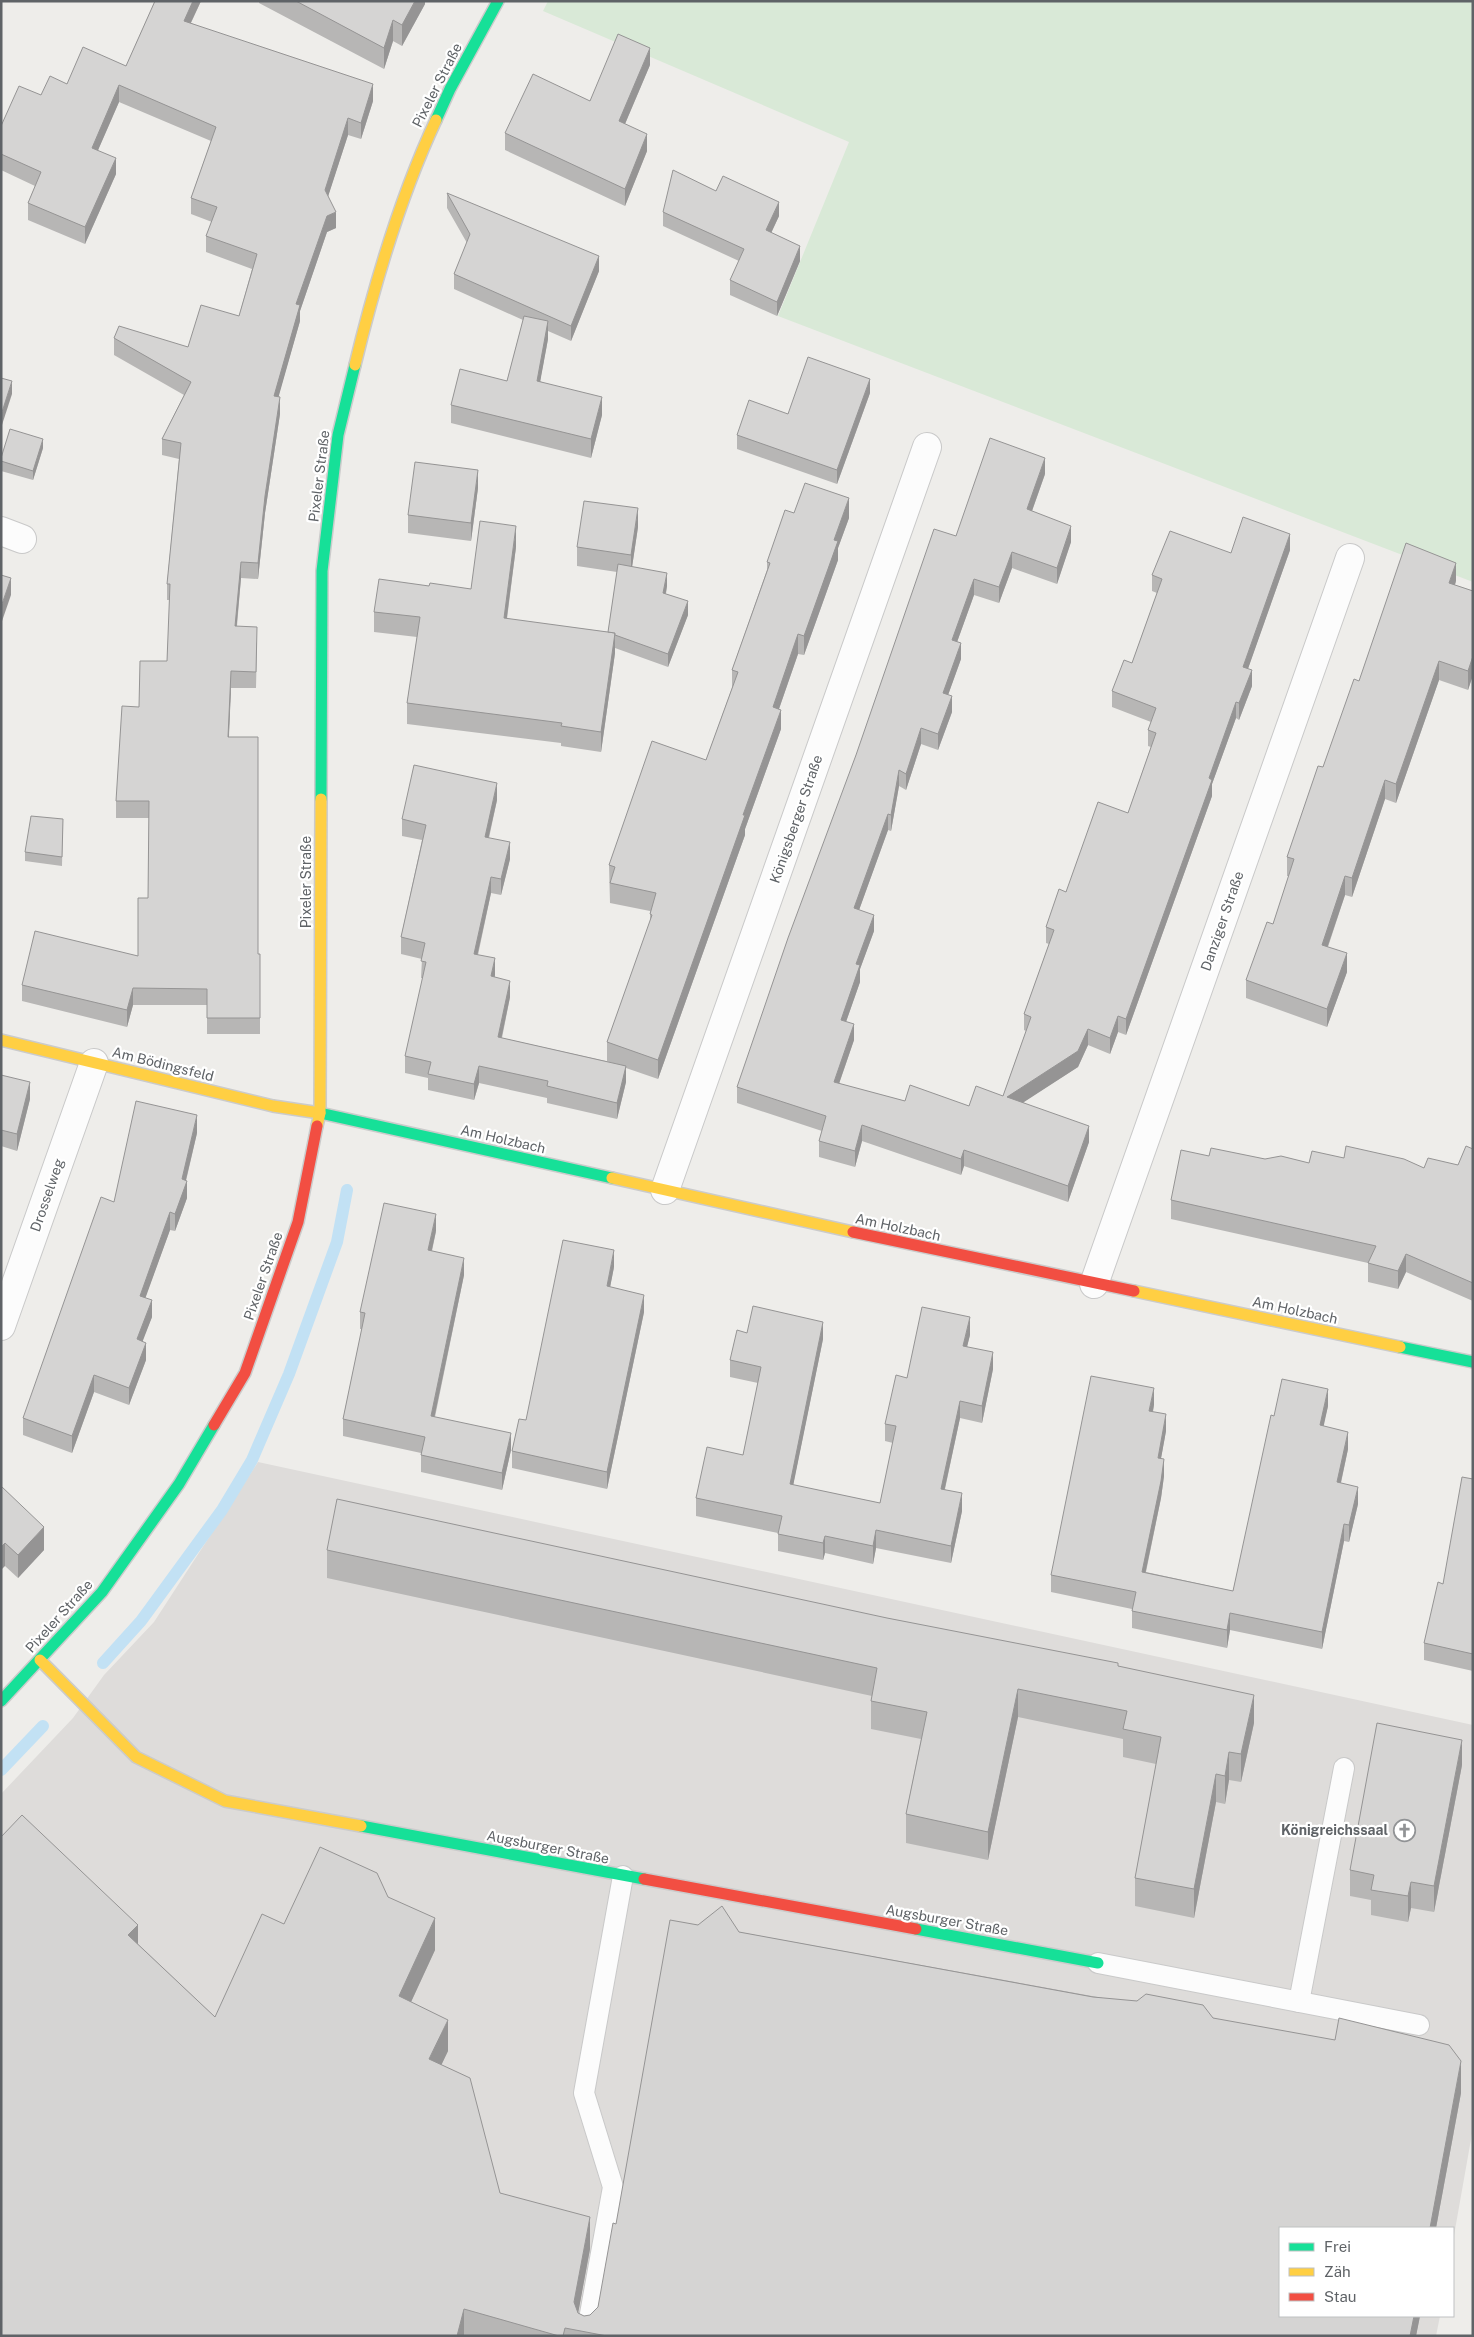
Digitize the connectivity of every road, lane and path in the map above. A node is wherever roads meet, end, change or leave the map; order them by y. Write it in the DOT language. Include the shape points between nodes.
graph roads {
  1 [pos="498,1"];
  2 [pos="927,447"];
  3 [pos="1350,558"];
  4 [pos="1,1040"];
  5 [pos="94,1063"];
  6 [pos="320,1112"];
  7 [pos="665,1190"];
  8 [pos="1094,1284"];
  9 [pos="1,1326"];
  10 [pos="1473,1362"];
  11 [pos="40,1660"];
  12 [pos="1,1701"];
  13 [pos="1344,1768"];
  14 [pos="623,1876"];
  15 [pos="1098,1962"];
  16 [pos="1299,2002"];
  17 [pos="1419,2025"];
  18 [pos="586,2336"];
  1 -- 6 [label="street, Pixeler Straße" via="450,89 407,188 365,322 338,435 322,571"];
  2 -- 7 [label="street, Königsberger Straße"];
  3 -- 8 [label="street, Danziger Straße"];
  4 -- 5 [label="street, Am Bödingsfeld"];
  5 -- 6 [label="street, Am Bödingsfeld" via="273,1106"];
  5 -- 9 [label="street, Drosselweg"];
  6 -- 7 [label="street, Am Holzbach"];
  6 -- 11 [label="street, Pixeler Straße" via="298,1222 245,1373 179,1484 102,1592"];
  7 -- 8 [label="street, Am Holzbach"];
  8 -- 10 [label="street, Am Holzbach"];
  11 -- 12 [label="street, Pixeler Straße"];
  11 -- 14 [label="street, Augsburger Straße" via="136,1757 225,1801"];
  13 -- 16 [label="lane"];
  14 -- 15 [label="street, Augsburger Straße"];
  14 -- 18 [label="lane" via="584,2093 613,2187"];
  15 -- 16 [label="lane"];
  16 -- 17 [label="lane"];
}
